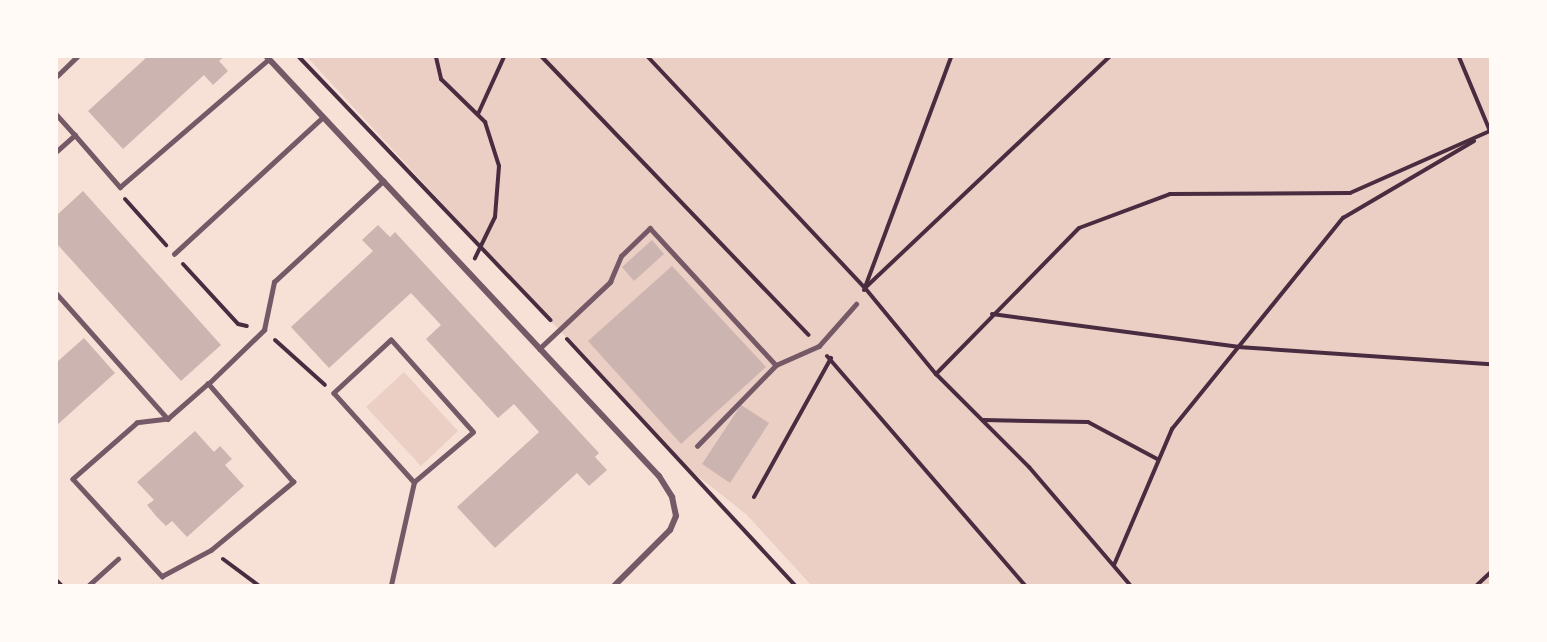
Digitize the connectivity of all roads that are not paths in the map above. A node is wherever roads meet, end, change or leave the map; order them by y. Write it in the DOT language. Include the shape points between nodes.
graph roads {
  1 [pos="77,57"];
  2 [pos="268,58"];
  3 [pos="57,76"];
  4 [pos="57,115"];
  5 [pos="323,117"];
  6 [pos="75,135"];
  7 [pos="57,151"];
  8 [pos="383,181"];
  9 [pos="174,254"];
  10 [pos="57,294"];
  11 [pos="856,304"];
  12 [pos="539,349"];
  13 [pos="776,365"];
  14 [pos="208,384"];
  15 [pos="168,419"];
  16 [pos="697,446"];
  17 [pos="414,482"];
  18 [pos="118,559"];
  19 [pos="89,585"];
  20 [pos="391,585"];
  21 [pos="615,585"];
  1 -- 3 [label="lane"];
  2 -- 5 [label="street"];
  2 -- 6 [label="lane" via="120,187"];
  4 -- 6 [label="lane"];
  5 -- 8 [label="street"];
  5 -- 9 [label="lane"];
  6 -- 7 [label="lane"];
  8 -- 12 [label="street"];
  8 -- 14 [label="lane" via="274,282 264,330"];
  10 -- 15 [label="lane"];
  11 -- 13 [label="lane" via="819,346"];
  12 -- 13 [label="lane" via="610,282 621,256 650,228"];
  12 -- 21 [label="street" via="659,476 676,516 658,545"];
  13 -- 16 [label="lane"];
  14 -- 15 [label="lane"];
  14 -- 15 [label="lane" via="293,483 211,550 162,576 73,479 137,423"];
  17 -- 17 [label="lane" via="473,432 391,340 334,393"];
  17 -- 20 [label="lane"];
  18 -- 19 [label="lane"];
}
